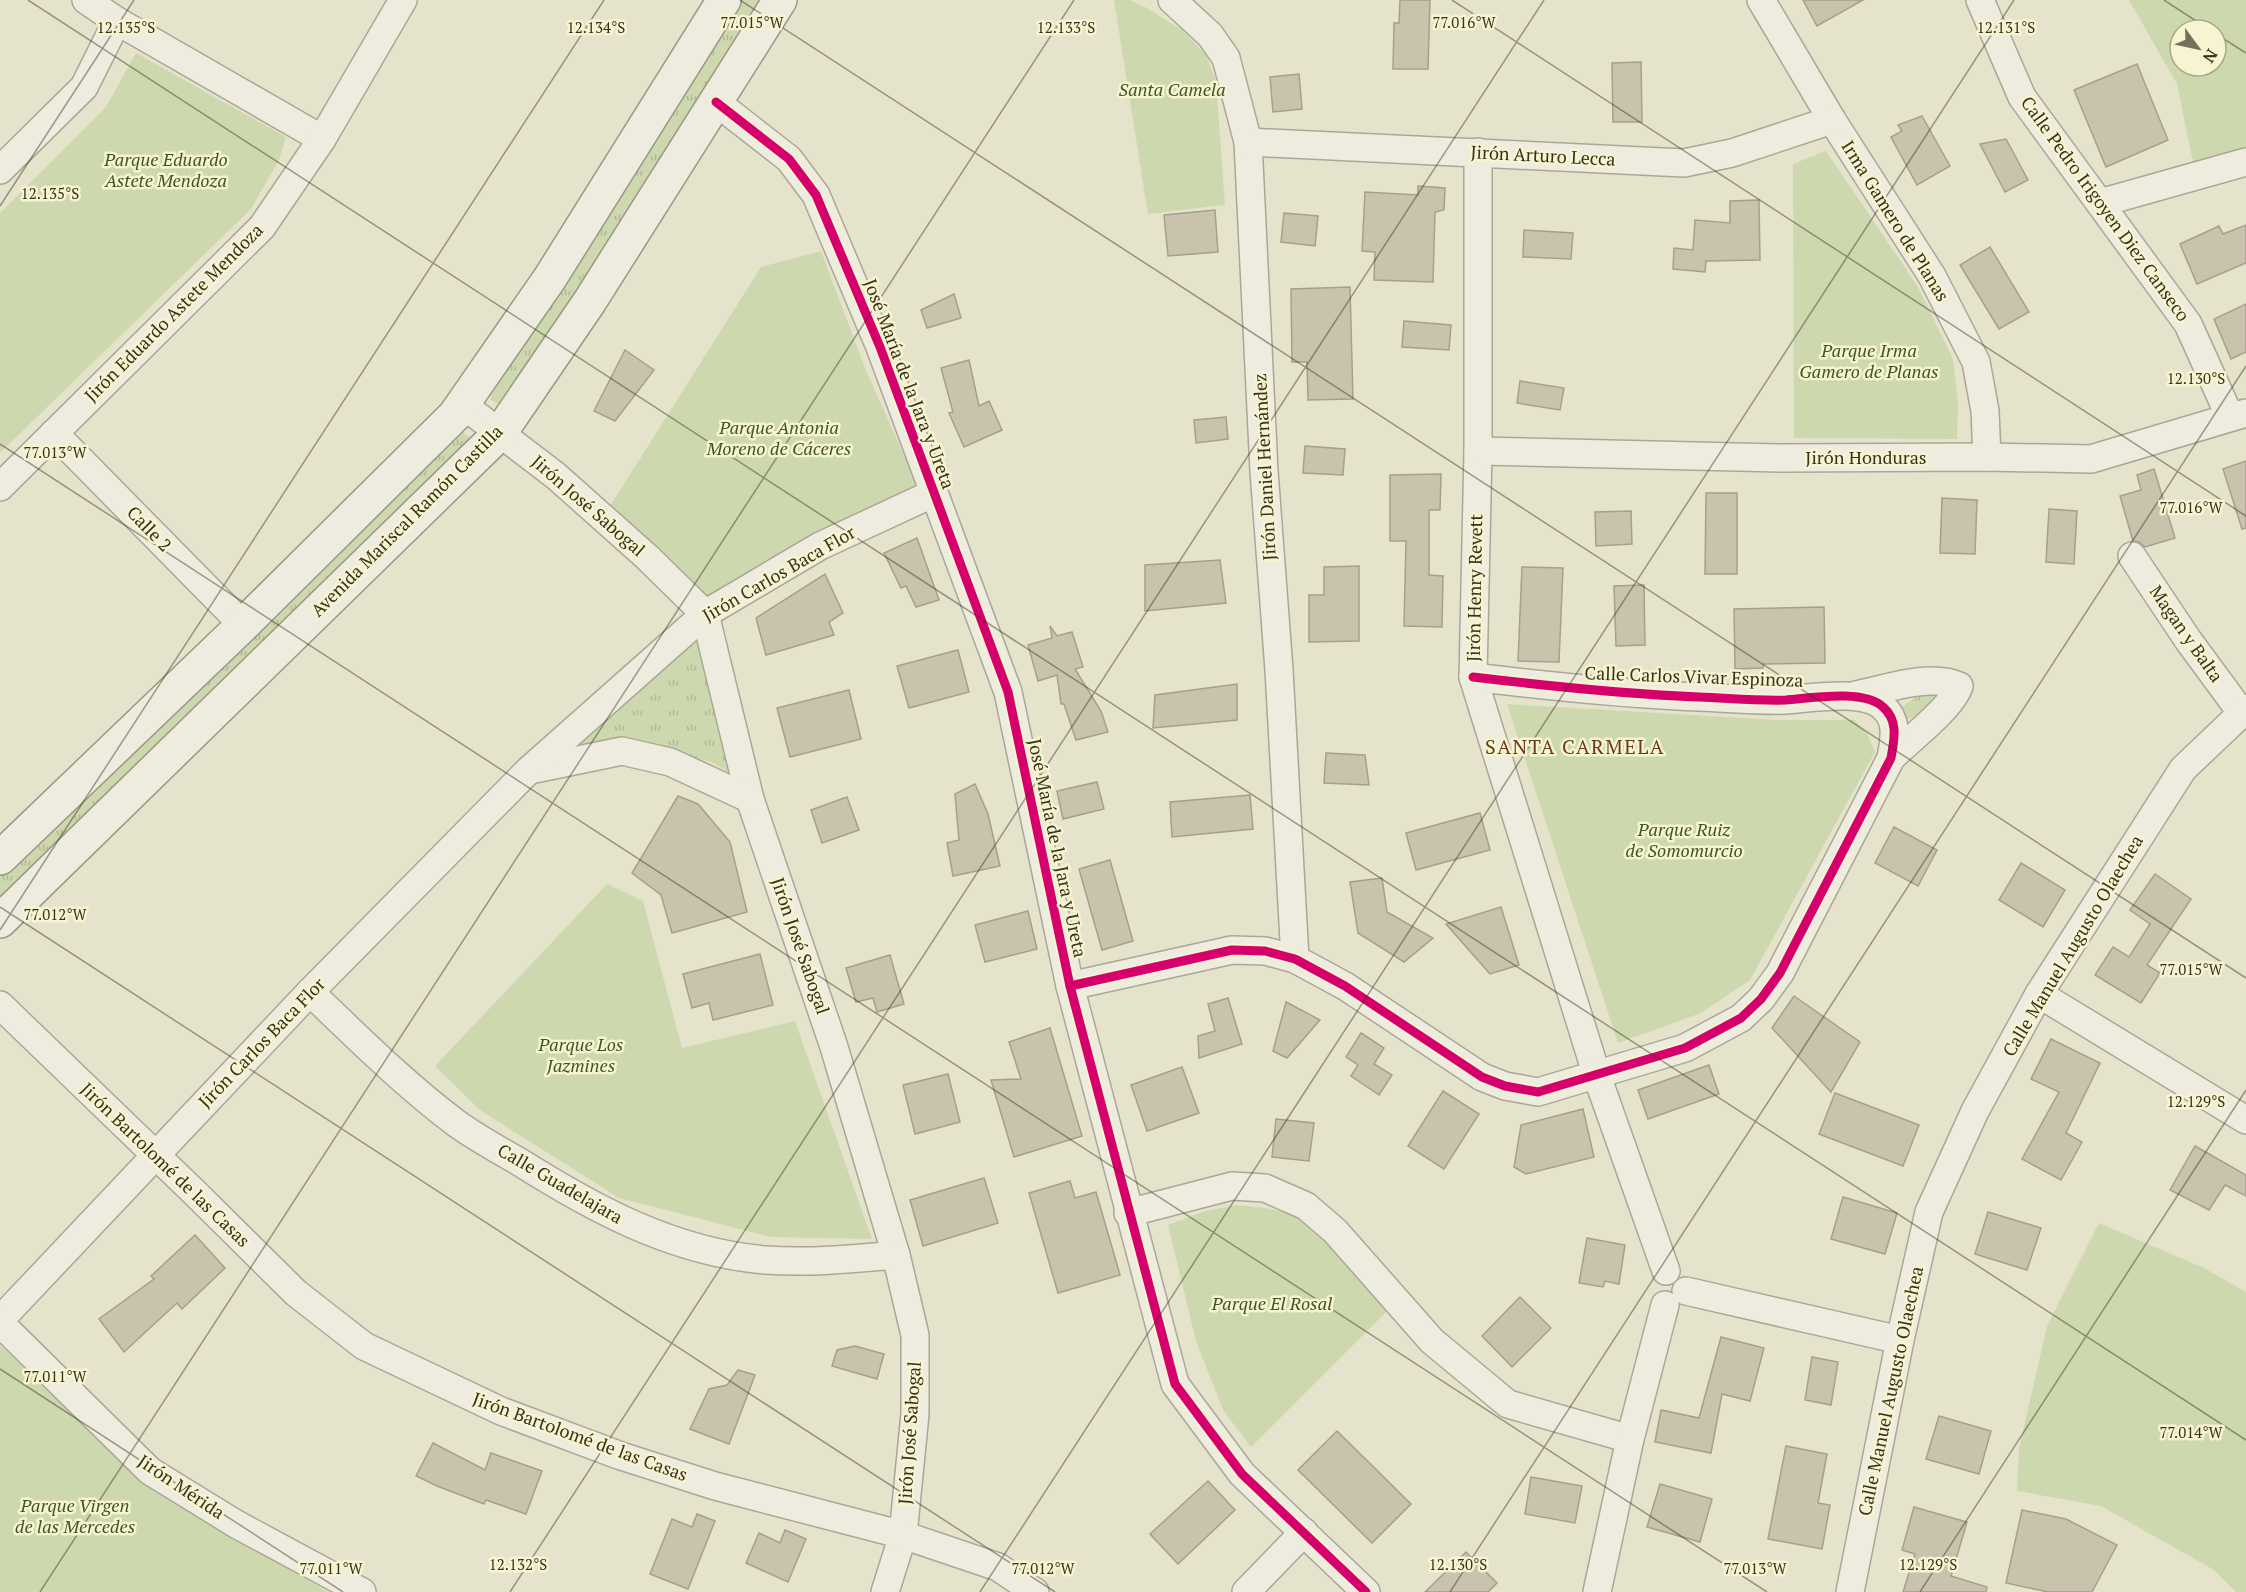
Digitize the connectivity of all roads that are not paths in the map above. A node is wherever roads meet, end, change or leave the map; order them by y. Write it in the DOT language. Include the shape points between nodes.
graph roads {
  1 [pos="86,0"];
  2 [pos="403,0"];
  3 [pos="724,0"];
  4 [pos="780,0"];
  5 [pos="1172,0"];
  6 [pos="1761,0"];
  7 [pos="1980,0"];
  8 [pos="117,21"];
  9 [pos="716,102"];
  10 [pos="1832,120"];
  11 [pos="322,138"];
  12 [pos="1248,142"];
  13 [pos="1478,152"];
  14 [pos="2246,162"];
  15 [pos="0,171"];
  16 [pos="2100,203"];
  17 [pos="462,404"];
  18 [pos="2238,415"];
  19 [pos="54,433"];
  20 [pos="500,433"];
  21 [pos="1478,451"];
  22 [pos="1987,457"];
  23 [pos="0,487"];
  24 [pos="934,493"];
  25 [pos="2132,556"];
  26 [pos="705,615"];
  27 [pos="243,626"];
  28 [pos="1473,677"];
  29 [pos="1854,696"];
  30 [pos="2244,710"];
  31 [pos="1893,745"];
  32 [pos="529,770"];
  33 [pos="750,799"];
  34 [pos="0,858"];
  35 [pos="0,921"];
  36 [pos="1294,959"];
  37 [pos="1070,986"];
  38 [pos="310,992"];
  39 [pos="2039,994"];
  40 [pos="0,1005"];
  41 [pos="1597,1076"];
  42 [pos="2246,1120"];
  43 [pos="156,1155"];
  44 [pos="1128,1213"];
  45 [pos="896,1255"];
  46 [pos="1675,1298"];
  47 [pos="0,1322"];
  48 [pos="1900,1340"];
  49 [pos="1630,1439"];
  50 [pos="1304,1532"];
  51 [pos="903,1535"];
  52 [pos="362,1592"];
  53 [pos="885,1592"];
  54 [pos="1035,1592"];
  55 [pos="1246,1592"];
  56 [pos="1366,1592"];
  57 [pos="1596,1592"];
  58 [pos="1850,1592"];
  1 -- 8 [label="street"];
  2 -- 11 [label="street, Jirón Eduardo Astete Mendoza"];
  3 -- 17 [label="main road" via="550,278"];
  4 -- 9 [label="main road, Avenida Mariscal Ramón Castilla"];
  5 -- 12 [label="street, Jirón Daniel Hernández" via="1210,34 1226,58"];
  6 -- 10 [label="street, Irma Gamero de Planas"];
  7 -- 16 [label="street, Calle Pedro Irigoyen Diez Canseco" via="2022,97"];
  8 -- 11 [label="street"];
  8 -- 15 [label="street" via="84,87"];
  9 -- 20 [label="main road, Avenida Mariscal Ramón Castilla" via="590,301"];
  9 -- 24 [label="street, José María de la Jara y Ureta" via="789,159 816,195 880,347"];
  10 -- 13 [label="street, Jirón Arturo Lecca" via="1732,153 1684,163"];
  10 -- 22 [label="street, Irma Gamero de Planas" via="1932,276 1976,362 1985,411"];
  11 -- 19 [label="street, Jirón Eduardo Astete Mendoza" via="262,227"];
  12 -- 13 [label="street, Jirón Arturo Lecca"];
  12 -- 36 [label="street, Jirón Daniel Hernández"];
  13 -- 21 [label="street, Jirón Henry Revett"];
  14 -- 16 [label="street"];
  16 -- 18 [label="street, Calle Pedro Irigoyen Diez Canseco" via="2188,324"];
  17 -- 20 [label="street, Jirón José Sabogal"];
  17 -- 27 [label="main road"];
  18 -- 22 [label="street, Jirón Honduras" via="2091,459"];
  19 -- 23 [label="street, Jirón Eduardo Astete Mendoza"];
  19 -- 27 [label="street, Calle 2"];
  20 -- 26 [label="street, Jirón José Sabogal" via="623,535"];
  20 -- 35 [label="main road, Avenida Mariscal Ramón Castilla"];
  21 -- 22 [label="street, Jirón Honduras" via="1781,458"];
  21 -- 28 [label="street, Jirón Henry Revett"];
  24 -- 26 [label="street, Jirón Carlos Baca Flor" via="820,546"];
  24 -- 37 [label="street, José María de la Jara y Ureta" via="1008,692"];
  25 -- 30 [label="street, Magan y Balta" via="2188,640"];
  26 -- 32 [label="street, Jirón Carlos Baca Flor"];
  26 -- 33 [label="street, Jirón José Sabogal"];
  27 -- 34 [label="main road"];
  28 -- 29 [label="street, Calle Carlos Vivar Espinoza" via="1672,696 1774,700"];
  28 -- 41 [label="street, Jirón Henry Revett"];
  29 -- 31 [label="street, Calle Carlos Vivar Espinoza" via="1882,706 1891,716"];
  29 -- 31 [label="street" via="1928,681 1947,681 1959,686 1940,712"];
  30 -- 39 [label="street, Calle Manuel Augusto Olaechea" via="2182,769"];
  31 -- 41 [label="street" via="1780,973 1761,999 1741,1017 1685,1048"];
  32 -- 33 [label="street" via="622,751 670,762"];
  32 -- 38 [label="street, Jirón Carlos Baca Flor"];
  33 -- 45 [label="street, Jirón José Sabogal" via="834,1047"];
  36 -- 37 [label="street" via="1265,951 1233,950"];
  36 -- 41 [label="street" via="1345,986 1482,1077 1505,1086 1538,1092"];
  37 -- 44 [label="street, José María de la Jara y Ureta"];
  38 -- 43 [label="street, Jirón Carlos Baca Flor"];
  38 -- 45 [label="street, Calle Guadelajara" via="393,1071 457,1124 610,1216 707,1250 763,1260 821,1261"];
  39 -- 42 [label="street"];
  39 -- 48 [label="street, Calle Manuel Augusto Olaechea" via="1975,1111 1929,1212"];
  40 -- 43 [label="street, Jirón Bartolomé de las Casas"];
  41 -- 46 [label="street, Jirón Henry Revett" via="1666,1271 1654,1280 1652,1290 1657,1300"];
  43 -- 47 [label="street, Jirón Carlos Baca Flor"];
  43 -- 51 [label="street, Jirón Bartolomé de las Casas" via="296,1293 364,1346 501,1411 621,1456 715,1486"];
  44 -- 49 [label="street" via="1232,1186 1264,1188 1306,1206 1335,1231 1432,1341 1508,1404"];
  44 -- 50 [label="street, José María de la Jara y Ureta" via="1175,1384 1242,1474"];
  45 -- 51 [label="street, Jirón José Sabogal" via="915,1335 915,1414"];
  46 -- 48 [label="street"];
  46 -- 49 [label="street"];
  47 -- 52 [label="street, Jirón Mérida" via="150,1471 236,1524"];
  48 -- 58 [label="street, Calle Manuel Augusto Olaechea"];
  49 -- 57 [label="street"];
  50 -- 55 [label="street"];
  50 -- 56 [label="street, José María de la Jara y Ureta"];
  51 -- 53 [label="street, Jirón José Sabogal"];
  51 -- 54 [label="street, Jirón Bartolomé de las Casas" via="998,1567"];
}
